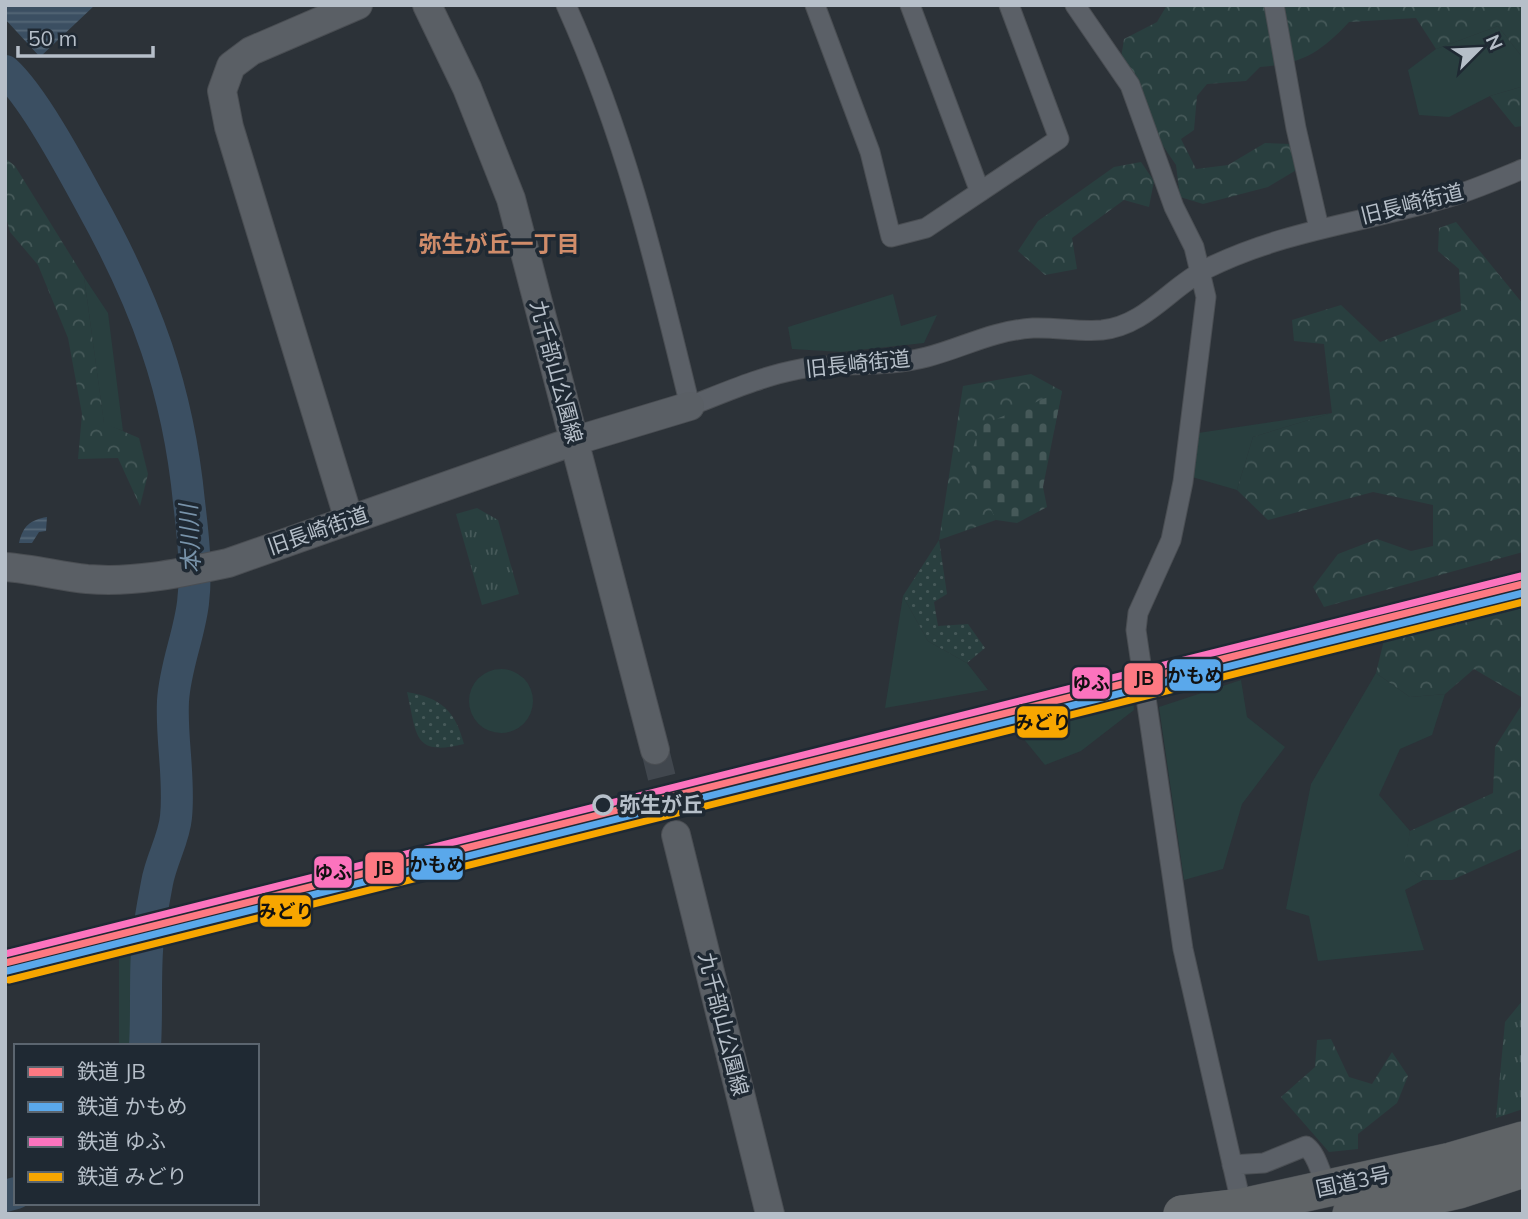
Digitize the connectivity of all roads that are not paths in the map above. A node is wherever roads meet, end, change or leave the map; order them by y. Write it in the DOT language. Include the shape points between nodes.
graph roads {
  1 [pos="358,5"];
  2 [pos="427,5"];
  3 [pos="566,5"];
  4 [pos="815,5"];
  5 [pos="910,5"];
  6 [pos="1009,5"];
  7 [pos="1075,5"];
  8 [pos="1274,5"];
  9 [pos="1523,169"];
  10 [pos="980,192"];
  11 [pos="1318,228"];
  12 [pos="1202,271"];
  13 [pos="691,406"];
  14 [pos="575,441"];
  15 [pos="349,520"];
  16 [pos="5,567"];
  17 [pos="655,750"];
  18 [pos="676,835"];
  19 [pos="1523,1140"];
  20 [pos="1232,1165"];
  21 [pos="1523,1169"];
  22 [pos="1327,1187"];
  23 [pos="1242,1207"];
  24 [pos="1356,1213"];
  25 [pos="770,1214"];
  26 [pos="1182,1214"];
  1 -- 15 [label="street" via="251,51 231,66 222,91 229,127"];
  2 -- 14 [label="street, 九千部山公園線" via="467,88 511,199"];
  3 -- 13 [label="street" via="617,128"];
  4 -- 10 [label="street" via="870,152 891,237 926,228"];
  5 -- 10 [label="street"];
  6 -- 10 [label="street" via="1059,139"];
  7 -- 12 [label="street" via="1130,85"];
  8 -- 11 [label="street"];
  9 -- 11 [label="street, 旧長崎街道" via="1458,194"];
  11 -- 12 [label="street, 旧長崎街道" via="1244,251"];
  12 -- 13 [label="street, 旧長崎街道" via="1160,305 1102,330 1034,328 989,334 927,357 802,369 766,377"];
  12 -- 20 [label="street" via="1206,297 1183,482 1171,540 1138,613 1136,630 1183,949"];
  13 -- 14 [label="street, 旧長崎街道"];
  14 -- 15 [label="street, 旧長崎街道"];
  14 -- 17 [label="street, 九千部山公園線"];
  15 -- 16 [label="street, 旧長崎街道" via="228,563 170,576 86,579"];
  18 -- 25 [label="street, 九千部山公園線"];
  19 -- 22 [label="highway, 国道3号" via="1451,1161"];
  20 -- 22 [label="street" via="1264,1163 1306,1146 1314,1152"];
  20 -- 23 [label="street"];
  21 -- 24 [label="highway, 国道3号"];
  22 -- 23 [label="highway, 国道3号"];
  22 -- 24 [label="street"];
  23 -- 26 [label="highway, 国道3号"];
}
